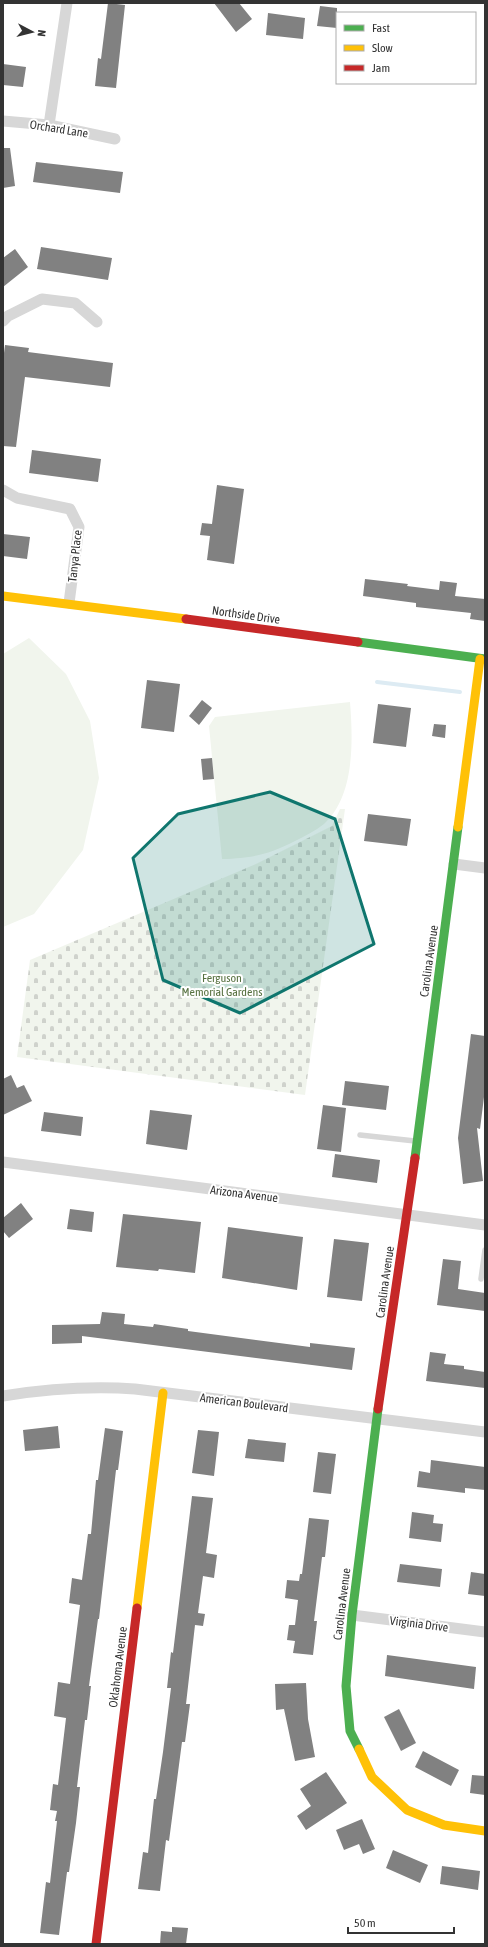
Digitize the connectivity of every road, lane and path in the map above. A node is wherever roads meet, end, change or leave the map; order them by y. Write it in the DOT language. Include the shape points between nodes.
graph roads {
  1 [pos="67,3"];
  2 [pos="3,121"];
  3 [pos="49,125"];
  4 [pos="115,139"];
  5 [pos="3,321"];
  6 [pos="97,322"];
  7 [pos="3,490"];
  8 [pos="3,596"];
  9 [pos="69,603"];
  10 [pos="483,659"];
  11 [pos="454,864"];
  12 [pos="485,868"];
  13 [pos="360,1135"];
  14 [pos="417,1141"];
  15 [pos="3,1162"];
  16 [pos="407,1215"];
  17 [pos="485,1225"];
  18 [pos="485,1250"];
  19 [pos="481,1279"];
  20 [pos="164,1393"];
  21 [pos="3,1396"];
  22 [pos="377,1419"];
  23 [pos="485,1432"];
  24 [pos="352,1615"];
  25 [pos="485,1632"];
  26 [pos="485,1831"];
  27 [pos="96,1944"];
  1 -- 3 [label="street"];
  2 -- 3 [label="street, Orchard Lane"];
  3 -- 4 [label="street, Orchard Lane"];
  5 -- 6 [label="street" via="42,299 76,303"];
  7 -- 9 [label="street, Tanya Place" via="17,498 70,509 79,527"];
  8 -- 9 [label="street, Northside Drive"];
  9 -- 10 [label="street, Northside Drive"];
  10 -- 11 [label="street, Carolina Avenue"];
  11 -- 12 [label="street"];
  11 -- 14 [label="street, Carolina Avenue"];
  13 -- 14 [label="lane"];
  14 -- 16 [label="street, Carolina Avenue"];
  15 -- 16 [label="street, Arizona Avenue"];
  16 -- 17 [label="street, Arizona Avenue"];
  16 -- 22 [label="street, Carolina Avenue"];
  18 -- 19 [label="lane"];
  20 -- 21 [label="street, American Boulevard" via="97,1387"];
  20 -- 22 [label="street, American Boulevard"];
  20 -- 27 [label="street, Oklahoma Avenue"];
  22 -- 23 [label="street, American Boulevard"];
  22 -- 24 [label="street, Carolina Avenue"];
  24 -- 25 [label="street, Virginia Drive"];
  24 -- 26 [label="street, Carolina Avenue" via="346,1686 350,1731 372,1777 407,1810 444,1825"];
}
